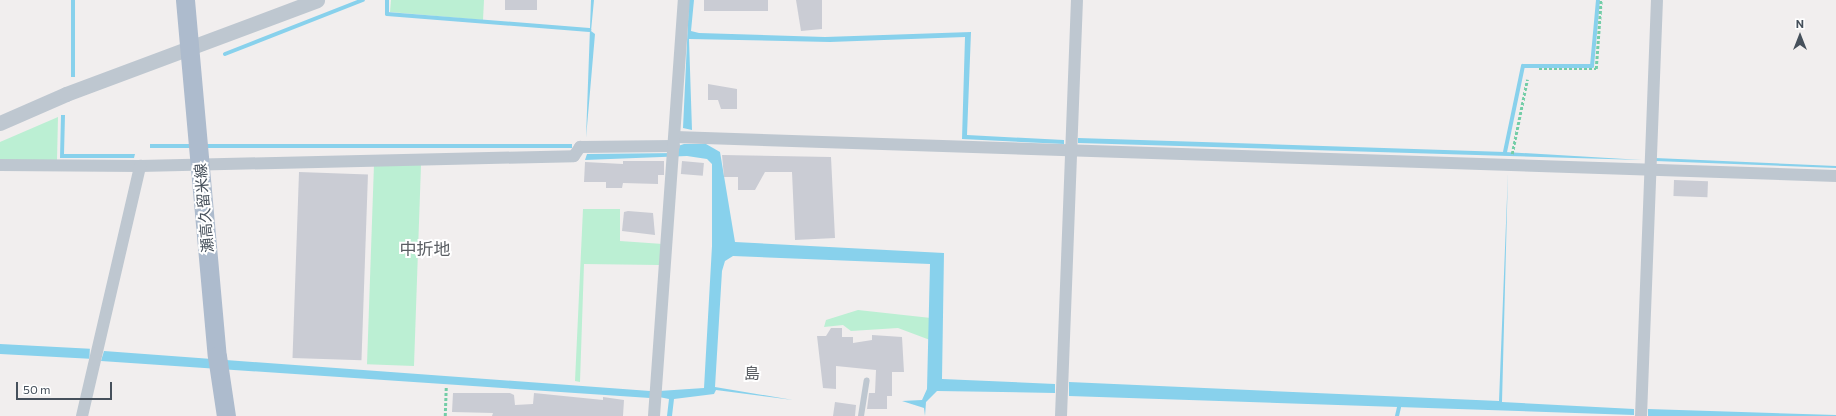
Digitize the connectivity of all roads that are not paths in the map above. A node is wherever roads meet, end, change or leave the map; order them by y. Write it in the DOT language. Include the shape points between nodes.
graph roads {
  1 [pos="185,0"];
  2 [pos="317,0"];
  3 [pos="684,0"];
  4 [pos="1077,0"];
  5 [pos="1657,0"];
  6 [pos="187,50"];
  7 [pos="0,123"];
  8 [pos="674,141"];
  9 [pos="1072,152"];
  10 [pos="199,158"];
  11 [pos="0,165"];
  12 [pos="140,166"];
  13 [pos="1651,169"];
  14 [pos="1836,176"];
  15 [pos="867,380"];
  16 [pos="82,416"];
  17 [pos="226,416"];
  18 [pos="654,416"];
  19 [pos="861,416"];
  20 [pos="1061,416"];
  21 [pos="1641,416"];
  1 -- 6 [label="main road, 瀬高久留米線"];
  2 -- 6 [label="street"];
  3 -- 8 [label="street"];
  4 -- 9 [label="street"];
  5 -- 13 [label="street"];
  6 -- 7 [label="street" via="66,94"];
  6 -- 10 [label="main road, 瀬高久留米線"];
  8 -- 9 [label="street"];
  8 -- 10 [label="street" via="580,146 574,156"];
  8 -- 18 [label="street"];
  9 -- 13 [label="street"];
  9 -- 20 [label="street"];
  10 -- 12 [label="street"];
  10 -- 17 [label="main road, 瀬高久留米線" via="218,364"];
  11 -- 12 [label="street"];
  12 -- 16 [label="street"];
  13 -- 14 [label="street"];
  13 -- 21 [label="street"];
  15 -- 19 [label="lane"];
}
